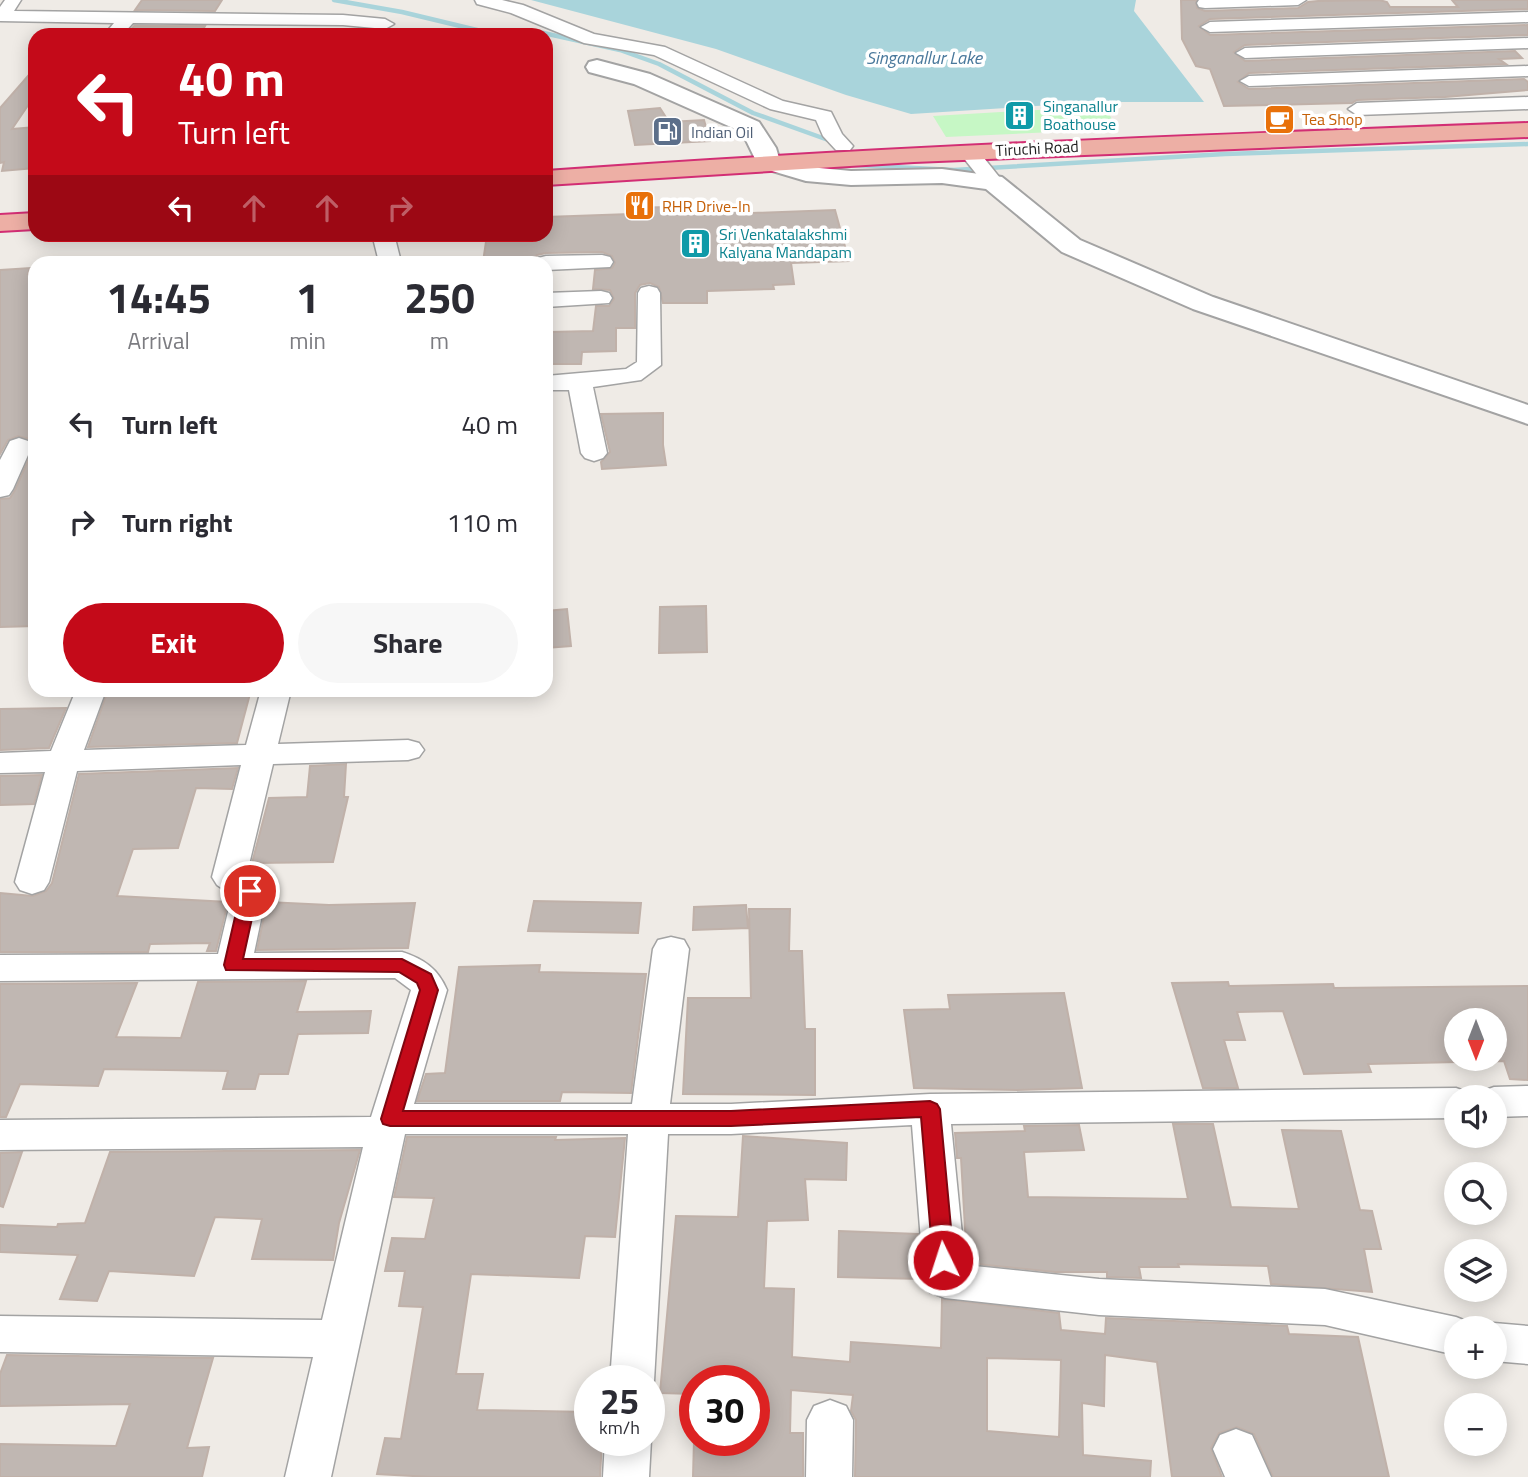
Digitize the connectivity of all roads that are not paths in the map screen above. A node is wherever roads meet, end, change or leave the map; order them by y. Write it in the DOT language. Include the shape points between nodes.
graph roads {
  1 [pos="13,0"];
  2 [pos="155,0"];
  3 [pos="228,0"];
  4 [pos="483,0"];
  5 [pos="1298,0"];
  6 [pos="1401,0"];
  7 [pos="1205,3"];
  8 [pos="1528,17"];
  9 [pos="135,18"];
  10 [pos="216,19"];
  11 [pos="1424,20"];
  12 [pos="385,24"];
  13 [pos="1210,27"];
  14 [pos="122,28"];
  15 [pos="1528,43"];
  16 [pos="1452,45"];
  17 [pos="1245,53"];
  18 [pos="597,66"];
  19 [pos="1528,71"];
  20 [pos="1482,73"];
  21 [pos="1249,82"];
  22 [pos="1357,109"];
  23 [pos="1526,110"];
  24 [pos="1528,130"];
  25 [pos="843,146"];
  26 [pos="766,155"];
  27 [pos="553,165"];
  28 [pos="980,165"];
  29 [pos="553,177"];
  30 [pos="28,206"];
  31 [pos="0,208"];
  32 [pos="28,221"];
  33 [pos="0,223"];
  34 [pos="602,262"];
  35 [pos="553,263"];
  36 [pos="649,293"];
  37 [pos="601,298"];
  38 [pos="553,300"];
  39 [pos="580,382"];
  40 [pos="553,383"];
  41 [pos="1528,415"];
  42 [pos="18,447"];
  43 [pos="594,453"];
  44 [pos="0,489"];
  45 [pos="88,697"];
  46 [pos="274,697"];
  47 [pos="408,750"];
  48 [pos="261,756"];
  49 [pos="64,760"];
  50 [pos="0,763"];
  51 [pos="32,882"];
  52 [pos="671,949"];
  53 [pos="233,965"];
  54 [pos="0,968"];
  55 [pos="1528,1101"];
  56 [pos="1507,1102"];
  57 [pos="1444,1103"];
  58 [pos="930,1109"];
  59 [pos="649,1119"];
  60 [pos="388,1125"];
  61 [pos="0,1135"];
  62 [pos="1444,1333"];
  63 [pos="0,1334"];
  64 [pos="338,1339"];
  65 [pos="1507,1343"];
  66 [pos="1528,1345"];
  67 [pos="633,1365"];
  68 [pos="830,1420"];
  69 [pos="627,1456"];
  70 [pos="308,1477"];
  71 [pos="626,1477"];
  72 [pos="829,1477"];
  1 -- 9 [label="street" via="2,16"];
  2 -- 9 [label="street"];
  3 -- 10 [label="street"];
  4 -- 25 [label="street" via="590,39 659,51 777,105 824,116"];
  5 -- 7 [label="street"];
  6 -- 11 [label="street"];
  8 -- 11 [label="street"];
  9 -- 10 [label="street"];
  9 -- 14 [label="street"];
  10 -- 12 [label="street"];
  11 -- 13 [label="street"];
  11 -- 16 [label="street"];
  15 -- 16 [label="street"];
  16 -- 17 [label="street"];
  16 -- 20 [label="street"];
  18 -- 26 [label="street" via="642,79 751,127"];
  19 -- 20 [label="street"];
  20 -- 21 [label="street"];
  20 -- 23 [label="street"];
  22 -- 23 [label="street"];
  23 -- 25 [label="highway"];
  24 -- 28 [label="highway, Tiruchi Road"];
  25 -- 26 [label="highway"];
  26 -- 27 [label="highway"];
  26 -- 28 [label="highway, Tiruchi Road"];
  26 -- 28 [label="street" via="806,174 851,178 942,176"];
  26 -- 29 [label="highway, Tiruchi Road"];
  28 -- 41 [label="street" via="1071,246 1203,303"];
  30 -- 31 [label="highway"];
  32 -- 33 [label="highway"];
  34 -- 35 [label="street"];
  36 -- 39 [label="street" via="649,365 632,375"];
  37 -- 38 [label="street"];
  39 -- 40 [label="street"];
  39 -- 43 [label="street"];
  42 -- 44 [label="street"];
  45 -- 49 [label="street"];
  46 -- 48 [label="street"];
  47 -- 48 [label="street"];
  48 -- 49 [label="street"];
  48 -- 53 [label="street" via="229,877 250,891"];
  49 -- 50 [label="street"];
  49 -- 51 [label="street"];
  52 -- 59 [label="street"];
  53 -- 54 [label="street"];
  53 -- 60 [label="street" via="402,965 424,979 429,990"];
  55 -- 56 [label="street"];
  57 -- 58 [label="street"];
  58 -- 59 [label="street"];
  58 -- 62 [label="street" via="945,1280 1099,1297 1325,1307"];
  59 -- 60 [label="street"];
  59 -- 67 [label="street"];
  60 -- 61 [label="street"];
  60 -- 64 [label="street"];
  63 -- 64 [label="street"];
  64 -- 70 [label="street"];
  65 -- 66 [label="street"];
  68 -- 72 [label="street"];
  69 -- 71 [label="street"];
}
